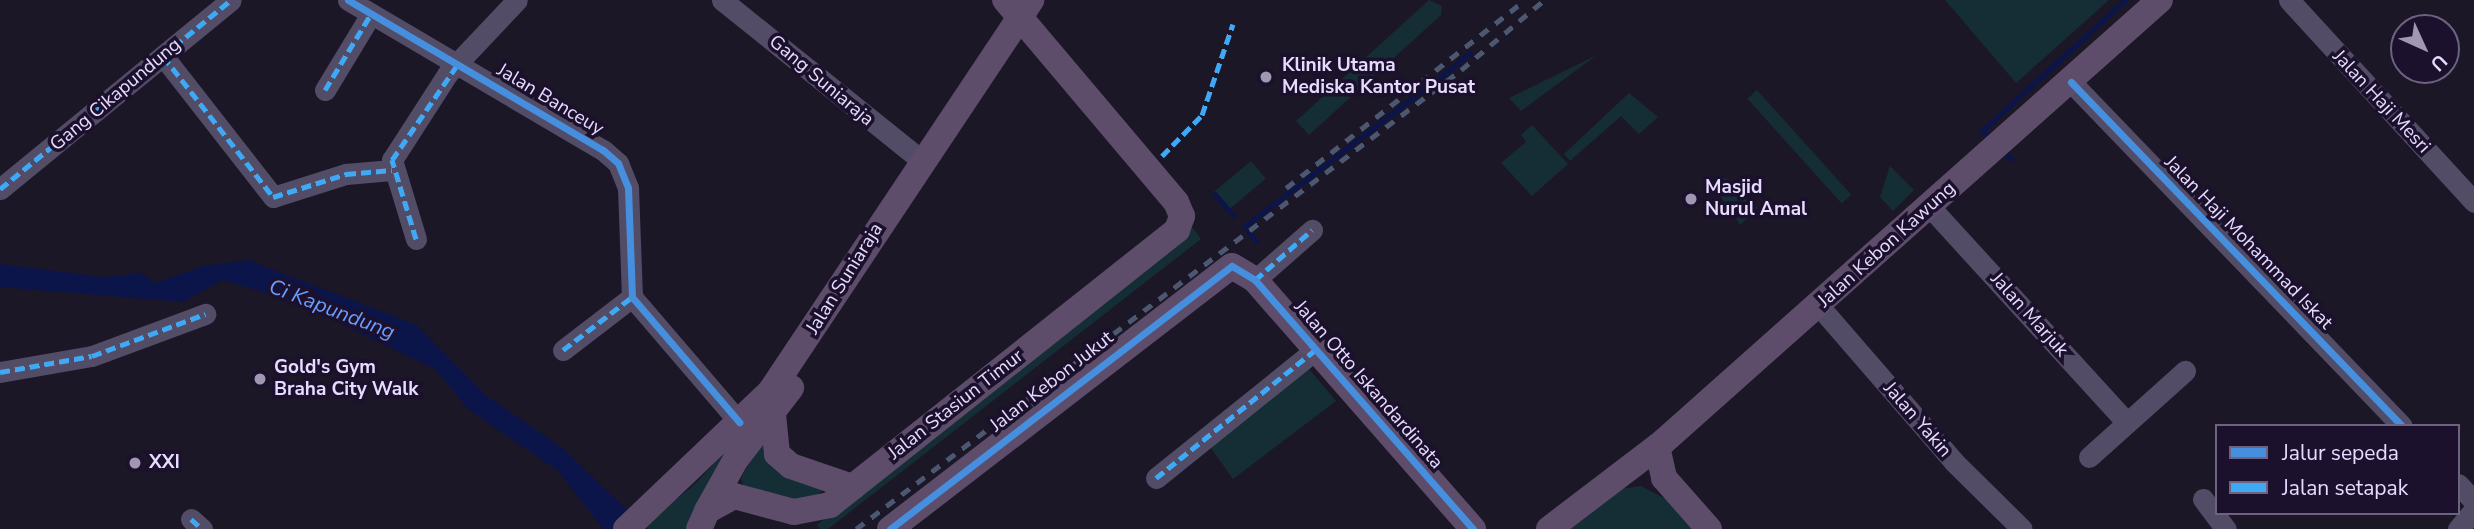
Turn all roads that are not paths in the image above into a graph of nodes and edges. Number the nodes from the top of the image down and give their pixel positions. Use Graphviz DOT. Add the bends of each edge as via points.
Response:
graph roads {
  1 [pos="231,0"];
  2 [pos="348,0"];
  3 [pos="517,0"];
  4 [pos="722,0"];
  5 [pos="2160,0"];
  6 [pos="2289,0"];
  7 [pos="1019,6"];
  8 [pos="371,13"];
  9 [pos="163,56"];
  10 [pos="457,64"];
  11 [pos="2071,82"];
  12 [pos="325,90"];
  13 [pos="922,161"];
  14 [pos="392,170"];
  15 [pos="0,189"];
  16 [pos="2474,202"];
  17 [pos="1930,207"];
  18 [pos="1312,230"];
  19 [pos="416,239"];
  20 [pos="1245,273"];
  21 [pos="632,297"];
  22 [pos="1819,306"];
  23 [pos="205,314"];
  24 [pos="822,317"];
  25 [pos="563,350"];
  26 [pos="1310,355"];
  27 [pos="2185,371"];
  28 [pos="0,372"];
  29 [pos="773,414"];
  30 [pos="739,422"];
  31 [pos="2127,423"];
  32 [pos="2400,424"];
  33 [pos="1657,447"];
  34 [pos="2089,457"];
  35 [pos="1156,478"];
  36 [pos="1664,478"];
  37 [pos="1606,482"];
  38 [pos="2460,486"];
  39 [pos="852,487"];
  40 [pos="2203,499"];
  41 [pos="2474,500"];
  42 [pos="2474,510"];
  43 [pos="2215,515"];
  44 [pos="2215,515"];
  45 [pos="703,520"];
  46 [pos="634,522"];
  47 [pos="890,529"];
  48 [pos="1473,529"];
  49 [pos="1549,529"];
  50 [pos="1709,529"];
  51 [pos="2022,529"];
  52 [pos="2226,529"];
  53 [pos="2458,529"];
  1 -- 9 [label="street, Gang Cikapundung"];
  2 -- 8 [label="street, Jalan Banceuy"];
  3 -- 10 [label="street"];
  4 -- 13 [label="street, Gang Suniaraja"];
  5 -- 11 [label="main road, Jalan Kebon Kawung"];
  6 -- 16 [label="street, Jalan Haji Mesri"];
  7 -- 13 [label="main road, Jalan Suniaraja"];
  7 -- 39 [label="main road, Jalan Stasiun Timur" via="1176,202 1182,216 1169,239"];
  8 -- 10 [label="street, Jalan Banceuy"];
  8 -- 12 [label="street"];
  9 -- 14 [label="street" via="273,197 346,174"];
  9 -- 15 [label="street, Gang Cikapundung"];
  10 -- 14 [label="street" via="399,145"];
  10 -- 21 [label="street, Jalan Banceuy" via="618,163 628,188"];
  11 -- 17 [label="main road, Jalan Kebon Kawung"];
  11 -- 32 [label="street, Jalan Haji Mohammad Iskat"];
  13 -- 24 [label="main road, Jalan Suniaraja"];
  14 -- 19 [label="street"];
  17 -- 22 [label="main road, Jalan Kebon Kawung"];
  17 -- 31 [label="street, Jalan Marjuk"];
  18 -- 20 [label="street"];
  20 -- 26 [label="main road, Jalan Otto Iskandardinata"];
  20 -- 47 [label="main road, Jalan Kebon Jukut" via="1223,268"];
  21 -- 25 [label="street"];
  21 -- 30 [label="street"];
  22 -- 33 [label="main road, Jalan Kebon Kawung"];
  22 -- 51 [label="street, Jalan Yakin" via="1954,463"];
  23 -- 28 [label="street" via="92,356"];
  24 -- 29 [label="main road" via="817,337"];
  24 -- 30 [label="main road, Jalan Suniaraja" via="770,393"];
  26 -- 35 [label="street"];
  26 -- 48 [label="main road, Jalan Otto Iskandardinata"];
  27 -- 31 [label="street"];
  29 -- 39 [label="main road" via="777,454 807,474"];
  29 -- 45 [label="main road" via="736,458"];
  30 -- 46 [label="main road, Jalan Suniaraja"];
  31 -- 34 [label="street"];
  33 -- 36 [label="main road"];
  33 -- 37 [label="main road, Jalan Kebon Kawung"];
  36 -- 37 [label="main road" via="1630,476"];
  36 -- 50 [label="main road"];
  37 -- 49 [label="main road, Jalan Kebon Kawung"];
  38 -- 41 [label="street"];
  39 -- 45 [label="main road, Jalan Stasiun Timur" via="830,505 811,511 734,496"];
  40 -- 43 [label="street"];
  42 -- 53 [label="street"];
  44 -- 52 [label="street"];
}
